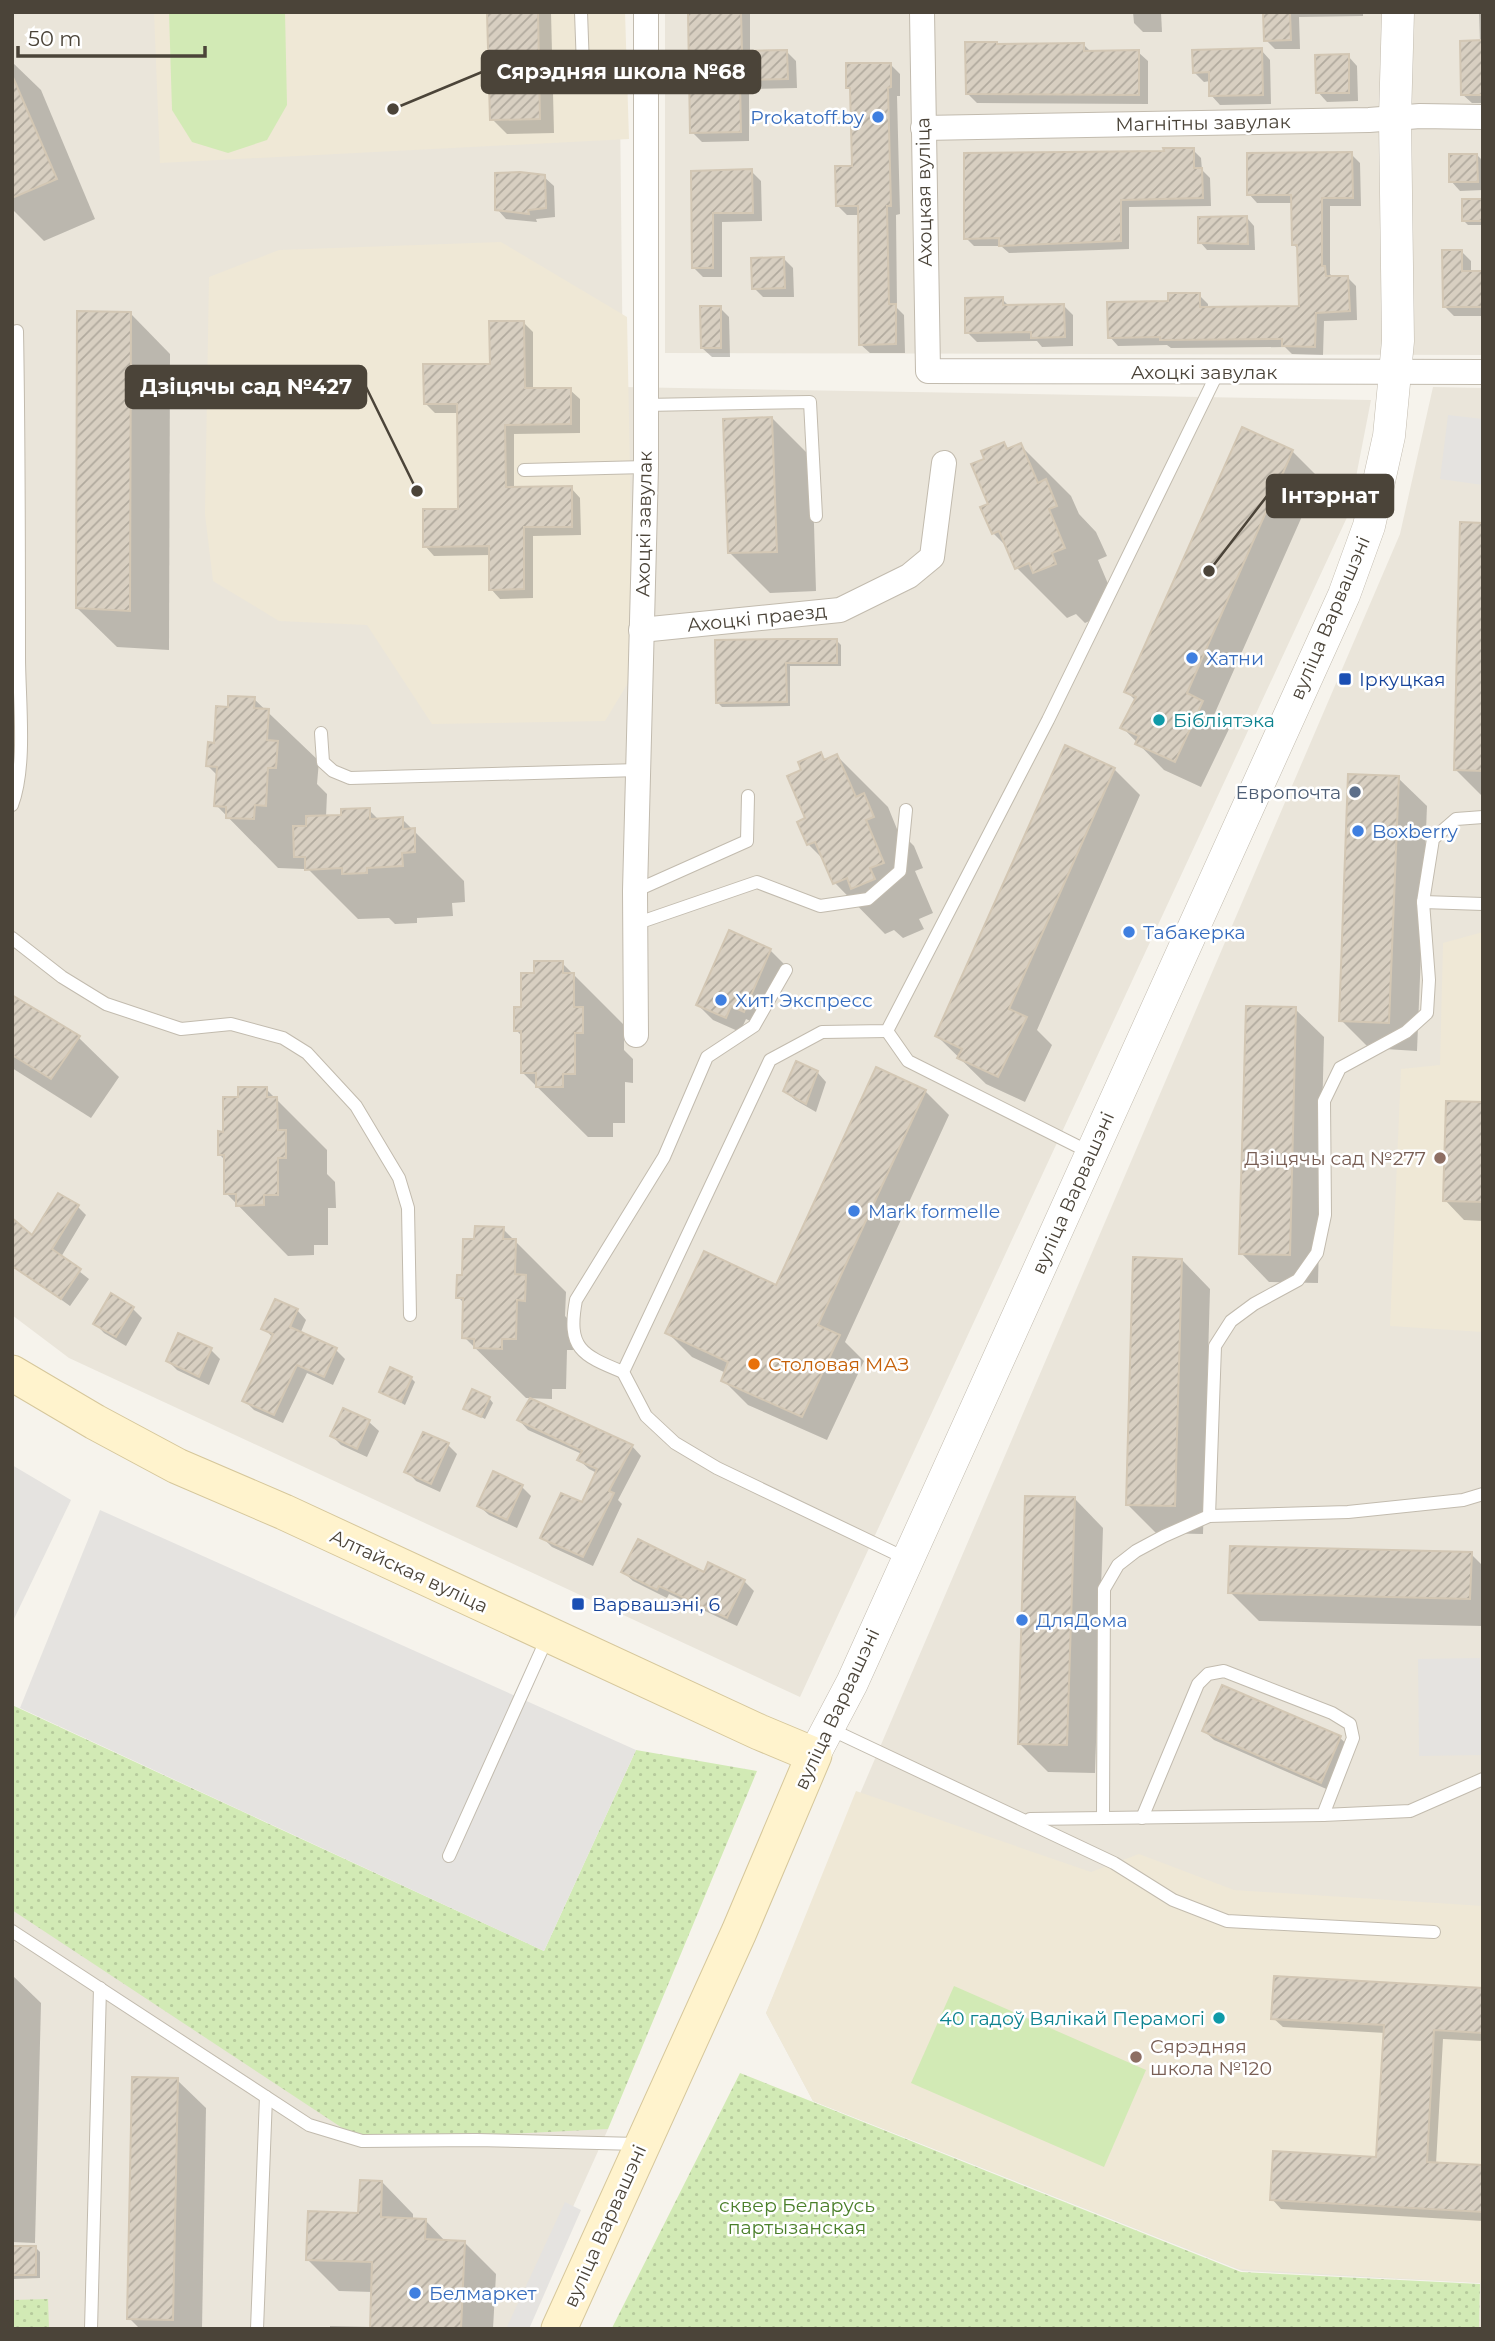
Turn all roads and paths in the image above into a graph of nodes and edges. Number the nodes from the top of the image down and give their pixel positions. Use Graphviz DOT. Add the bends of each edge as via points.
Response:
graph roads {
  1 [pos="580,12"];
  2 [pos="646,12"];
  3 [pos="922,12"];
  4 [pos="1398,12"];
  5 [pos="583,67"];
  6 [pos="1483,117"];
  7 [pos="1395,118"];
  8 [pos="923,128"];
  9 [pos="17,331"];
  10 [pos="928,371"];
  11 [pos="1218,372"];
  12 [pos="1396,372"];
  13 [pos="1483,372"];
  14 [pos="645,405"];
  15 [pos="944,463"];
  16 [pos="646,467"];
  17 [pos="524,470"];
  18 [pos="816,516"];
  19 [pos="641,630"];
  20 [pos="321,733"];
  21 [pos="639,770"];
  22 [pos="748,796"];
  23 [pos="12,805"];
  24 [pos="906,810"];
  25 [pos="1483,817"];
  26 [pos="635,891"];
  27 [pos="1423,902"];
  28 [pos="1483,904"];
  29 [pos="635,924"];
  30 [pos="12,939"];
  31 [pos="786,970"];
  32 [pos="887,1031"];
  33 [pos="636,1035"];
  34 [pos="1092,1154"];
  35 [pos="410,1315"];
  36 [pos="623,1372"];
  37 [pos="12,1373"];
  38 [pos="1483,1494"];
  39 [pos="1209,1516"];
  40 [pos="907,1560"];
  41 [pos="548,1635"];
  42 [pos="820,1741"];
  43 [pos="1483,1779"];
  44 [pos="1323,1815"];
  45 [pos="1103,1818"];
  46 [pos="1142,1818"];
  47 [pos="1026,1819"];
  48 [pos="449,1856"];
  49 [pos="12,1931"];
  50 [pos="1434,1932"];
  51 [pos="100,1988"];
  52 [pos="266,2097"];
  53 [pos="642,2144"];
  54 [pos="91,2329"];
  55 [pos="257,2329"];
  56 [pos="559,2329"];
  1 -- 5 [label="lane"];
  2 -- 14 [label="street, Ахоцкі завулак"];
  3 -- 8 [label="street, Ахоцкая вуліца"];
  4 -- 7 [label="street, вуліца Варвашэні"];
  6 -- 7 [label="street, Магнітны завулак"];
  7 -- 8 [label="street, Магнітны завулак"];
  7 -- 12 [label="street, вуліца Варвашэні"];
  8 -- 10 [label="street, Ахоцкая вуліца"];
  9 -- 23 [label="lane" via="19,754 18,790"];
  10 -- 11 [label="street, Ахоцкі завулак"];
  11 -- 12 [label="street, Ахоцкі завулак"];
  11 -- 32 [label="lane" via="1048,720"];
  12 -- 13 [label="street, Ахоцкі завулак"];
  12 -- 34 [label="street, вуліца Варвашэні" via="1379,486 1344,595"];
  14 -- 16 [label="street, Ахоцкі завулак"];
  14 -- 18 [label="lane" via="810,402"];
  15 -- 19 [label="street, Ахоцкі праезд" via="932,556 909,576 840,610"];
  16 -- 17 [label="lane"];
  16 -- 19 [label="street, Ахоцкі завулак"];
  19 -- 21 [label="street, Ахоцкі завулак"];
  20 -- 21 [label="lane" via="323,762 350,778"];
  21 -- 26 [label="street, Ахоцкі завулак"];
  22 -- 26 [label="lane" via="747,841"];
  24 -- 29 [label="lane" via="901,871 868,899 820,906 757,883"];
  25 -- 27 [label="lane" via="1457,819 1433,839"];
  26 -- 29 [label="street, Ахоцкі завулак"];
  27 -- 28 [label="lane"];
  27 -- 39 [label="lane" via="1427,1013 1406,1032 1340,1068 1324,1101 1325,1215 1317,1253 1298,1280 1231,1321 1215,1346"];
  29 -- 33 [label="street, Ахоцкі завулак"];
  30 -- 35 [label="lane" via="106,1004 181,1029 231,1024 283,1038 307,1053 356,1106 399,1178 408,1208"];
  31 -- 36 [label="lane" via="754,1026 706,1057 664,1157 576,1300 572,1324 578,1347"];
  32 -- 34 [label="lane" via="908,1060"];
  32 -- 36 [label="lane" via="822,1032 770,1059"];
  34 -- 40 [label="street, вуліца Варвашэні"];
  36 -- 40 [label="lane" via="646,1416 676,1443 717,1468"];
  37 -- 41 [label="main road, Алтайская вуліца" via="177,1466"];
  38 -- 39 [label="lane" via="1348,1512"];
  39 -- 45 [label="lane" via="1136,1551 1118,1565 1104,1588"];
  40 -- 42 [label="street, вуліца Варвашэні" via="852,1683"];
  41 -- 42 [label="main road, Алтайская вуліца" via="759,1732"];
  41 -- 48 [label="lane"];
  42 -- 47 [label="lane"];
  42 -- 53 [label="main road, вуліца Варвашэні"];
  43 -- 44 [label="lane" via="1410,1811"];
  44 -- 46 [label="lane"];
  44 -- 46 [label="lane" via="1353,1738 1350,1724 1224,1671 1208,1674 1198,1684"];
  45 -- 46 [label="lane"];
  45 -- 47 [label="lane"];
  47 -- 50 [label="lane" via="1114,1863 1173,1900 1227,1921"];
  49 -- 51 [label="lane"];
  51 -- 52 [label="lane"];
  51 -- 54 [label="lane"];
  52 -- 53 [label="lane" via="309,2125 362,2141"];
  52 -- 55 [label="lane"];
  53 -- 56 [label="main road, вуліца Варвашэні"];
}
